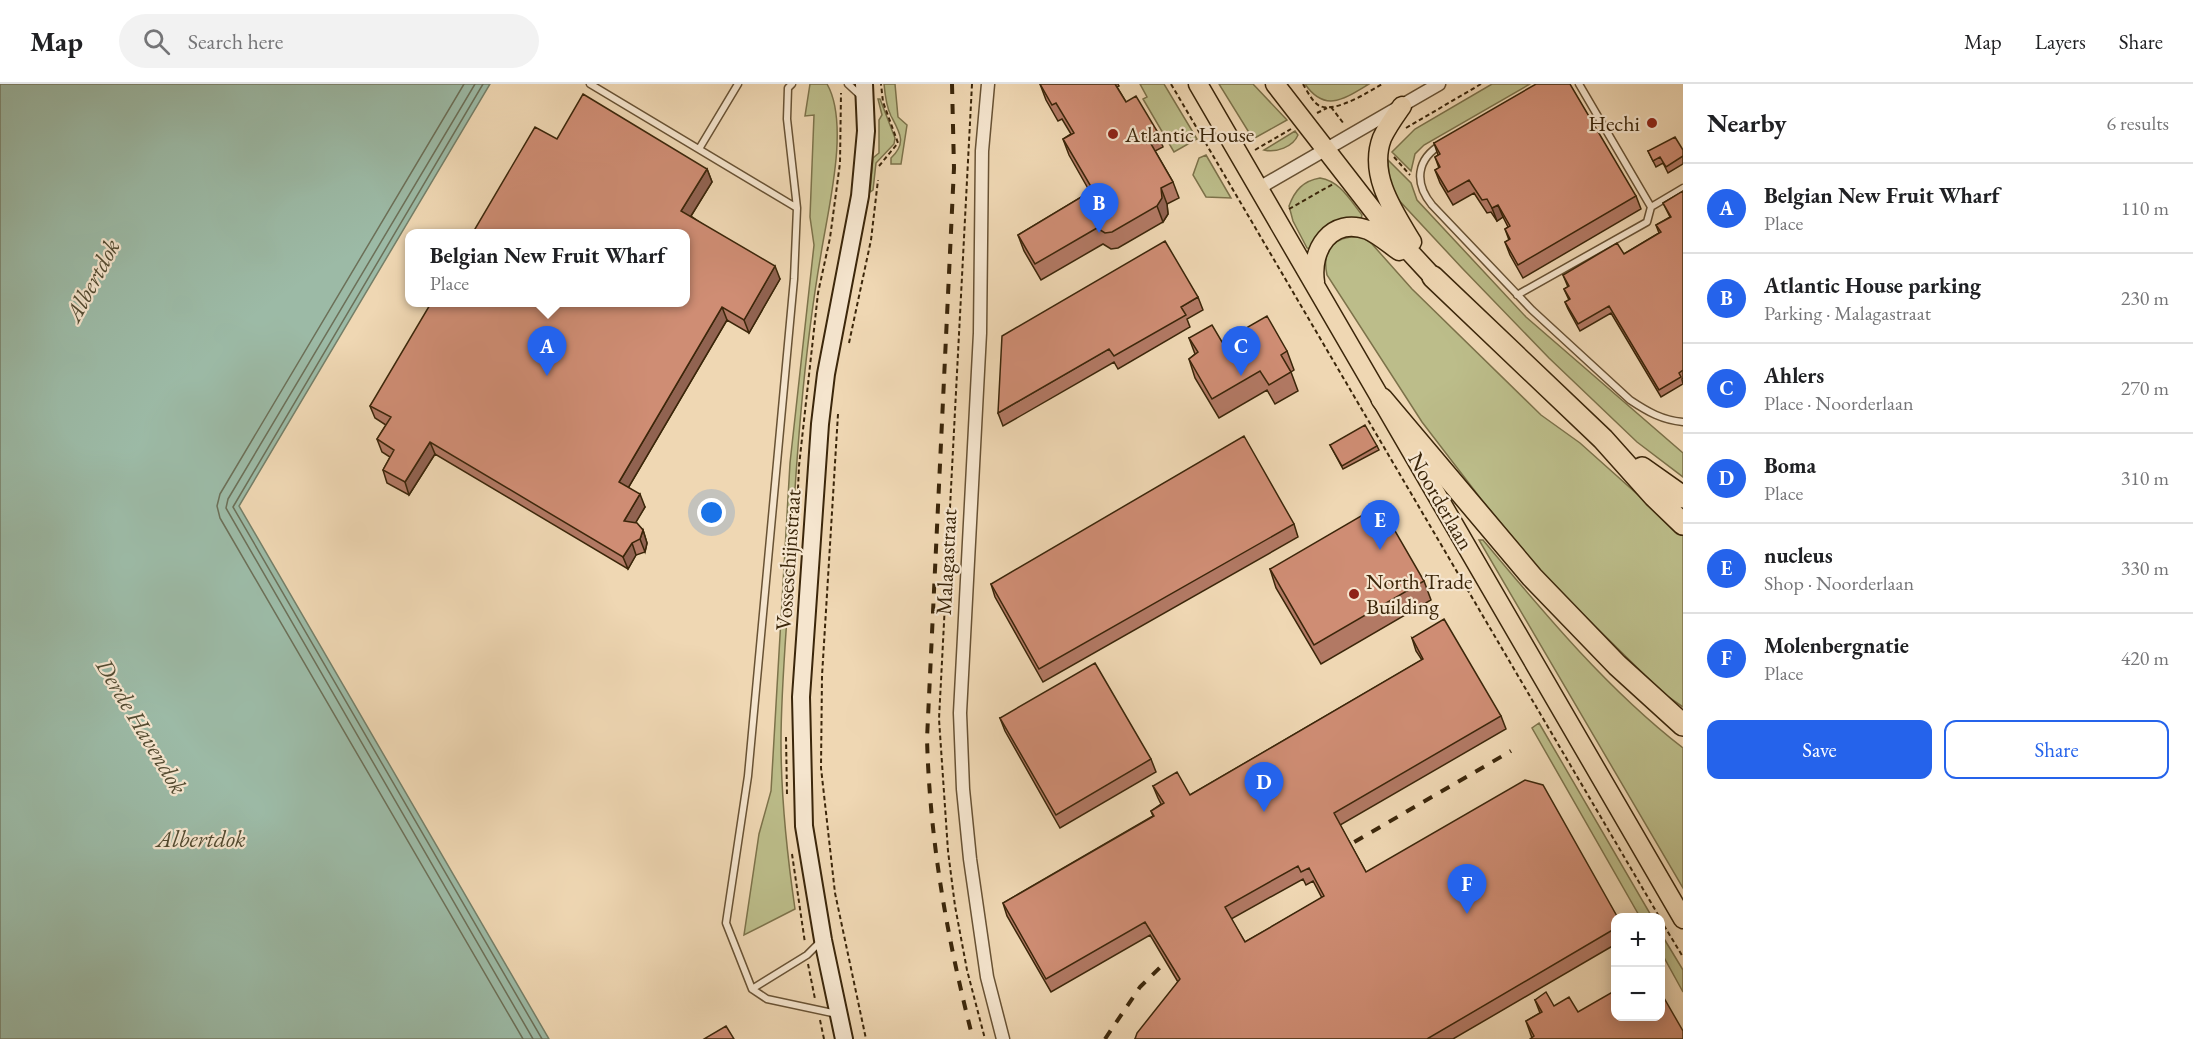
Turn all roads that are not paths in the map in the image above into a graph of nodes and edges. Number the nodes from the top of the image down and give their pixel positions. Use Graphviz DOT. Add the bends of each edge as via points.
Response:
graph roads {
  1 [pos="590,84"];
  2 [pos="738,84"];
  3 [pos="848,84"];
  4 [pos="988,84"];
  5 [pos="1198,84"];
  6 [pos="1275,84"];
  7 [pos="1439,84"];
  8 [pos="1580,84"];
  9 [pos="790,85"];
  10 [pos="864,91"];
  11 [pos="1402,106"];
  12 [pos="1446,142"];
  13 [pos="699,149"];
  14 [pos="1325,150"];
  15 [pos="1259,188"];
  16 [pos="1683,188"];
  17 [pos="1651,207"];
  18 [pos="797,208"];
  19 [pos="1433,277"];
  20 [pos="1315,284"];
  21 [pos="1517,295"];
  22 [pos="1382,399"];
  23 [pos="1683,422"];
  24 [pos="1603,439"];
  25 [pos="1683,497"];
  26 [pos="1683,524"];
  27 [pos="1683,725"];
  28 [pos="1683,919"];
  29 [pos="823,940"];
  30 [pos="752,989"];
  31 [pos="838,1014"];
  32 [pos="844,1039"];
  33 [pos="1003,1039"];
  1 -- 13 [label="lane"];
  2 -- 13 [label="lane"];
  3 -- 10 [label="lane"];
  4 -- 33 [label="street, Malagastraat" via="982,151 980,333 960,714 970,859 987,977"];
  5 -- 15 [label="main road, Noorderlaan"];
  6 -- 14 [label="main road"];
  7 -- 11 [label="street"];
  8 -- 17 [label="lane"];
  9 -- 18 [label="lane" via="787,119"];
  10 -- 29 [label="street, Vosseschijnstraat" via="866,131 860,196 820,424 801,697 804,826"];
  11 -- 14 [label="street"];
  11 -- 19 [label="main road" via="1383,137 1380,176 1391,208"];
  12 -- 21 [label="lane" via="1426,156 1420,178 1425,196"];
  13 -- 18 [label="lane"];
  14 -- 15 [label="street"];
  14 -- 19 [label="main road"];
  15 -- 20 [label="main road, Noorderlaan"];
  16 -- 17 [label="lane"];
  17 -- 21 [label="lane" via="1647,222"];
  18 -- 30 [label="lane" via="794,279 748,776 726,923"];
  19 -- 20 [label="main road" via="1376,234 1343,228 1326,237 1318,247 1314,259"];
  19 -- 24 [label="highway"];
  20 -- 22 [label="main road, Noorderlaan"];
  21 -- 23 [label="lane" via="1630,400 1668,420"];
  22 -- 27 [label="highway" via="1532,577 1617,665"];
  22 -- 28 [label="main road, Noorderlaan"];
  24 -- 25 [label="highway"];
  24 -- 26 [label="highway"];
  29 -- 30 [label="lane" via="807,955"];
  29 -- 31 [label="street, Vosseschijnstraat"];
  30 -- 31 [label="lane" via="767,999"];
  31 -- 32 [label="street, Vosseschijnstraat"];
}
